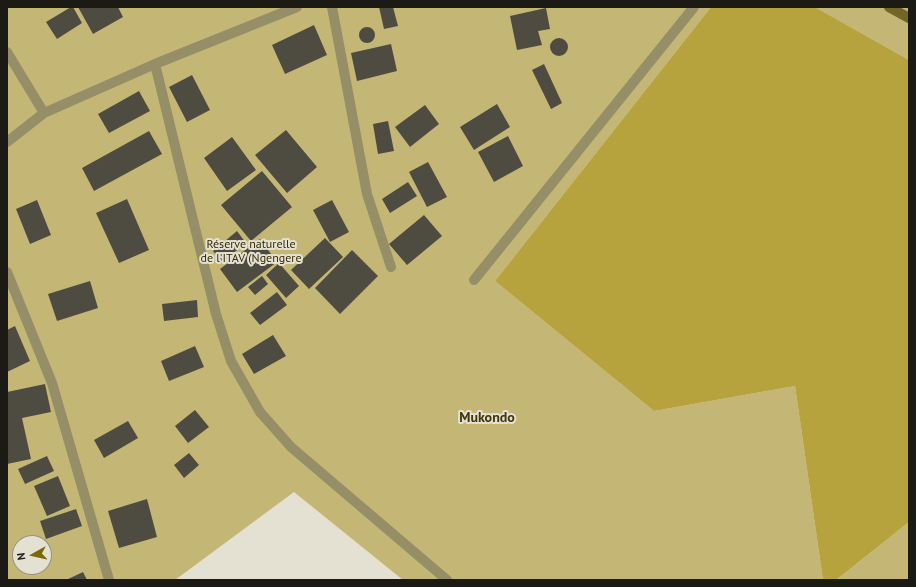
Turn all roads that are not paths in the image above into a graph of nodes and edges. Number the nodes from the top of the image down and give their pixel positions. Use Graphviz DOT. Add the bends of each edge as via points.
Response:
graph roads {
  1 [pos="297,7"];
  2 [pos="332,7"];
  3 [pos="694,7"];
  4 [pos="889,7"];
  5 [pos="909,18"];
  6 [pos="7,52"];
  7 [pos="155,64"];
  8 [pos="44,113"];
  9 [pos="7,142"];
  10 [pos="391,267"];
  11 [pos="7,272"];
  12 [pos="474,280"];
  13 [pos="109,580"];
  14 [pos="447,580"];
  1 -- 7 [label="street"];
  2 -- 10 [label="street" via="367,194"];
  3 -- 12 [label="street"];
  4 -- 5 [label="street"];
  6 -- 8 [label="street"];
  7 -- 8 [label="street"];
  7 -- 14 [label="street" via="222,334 231,361 260,412 291,447"];
  8 -- 9 [label="street"];
  11 -- 13 [label="street" via="52,382"];
}
